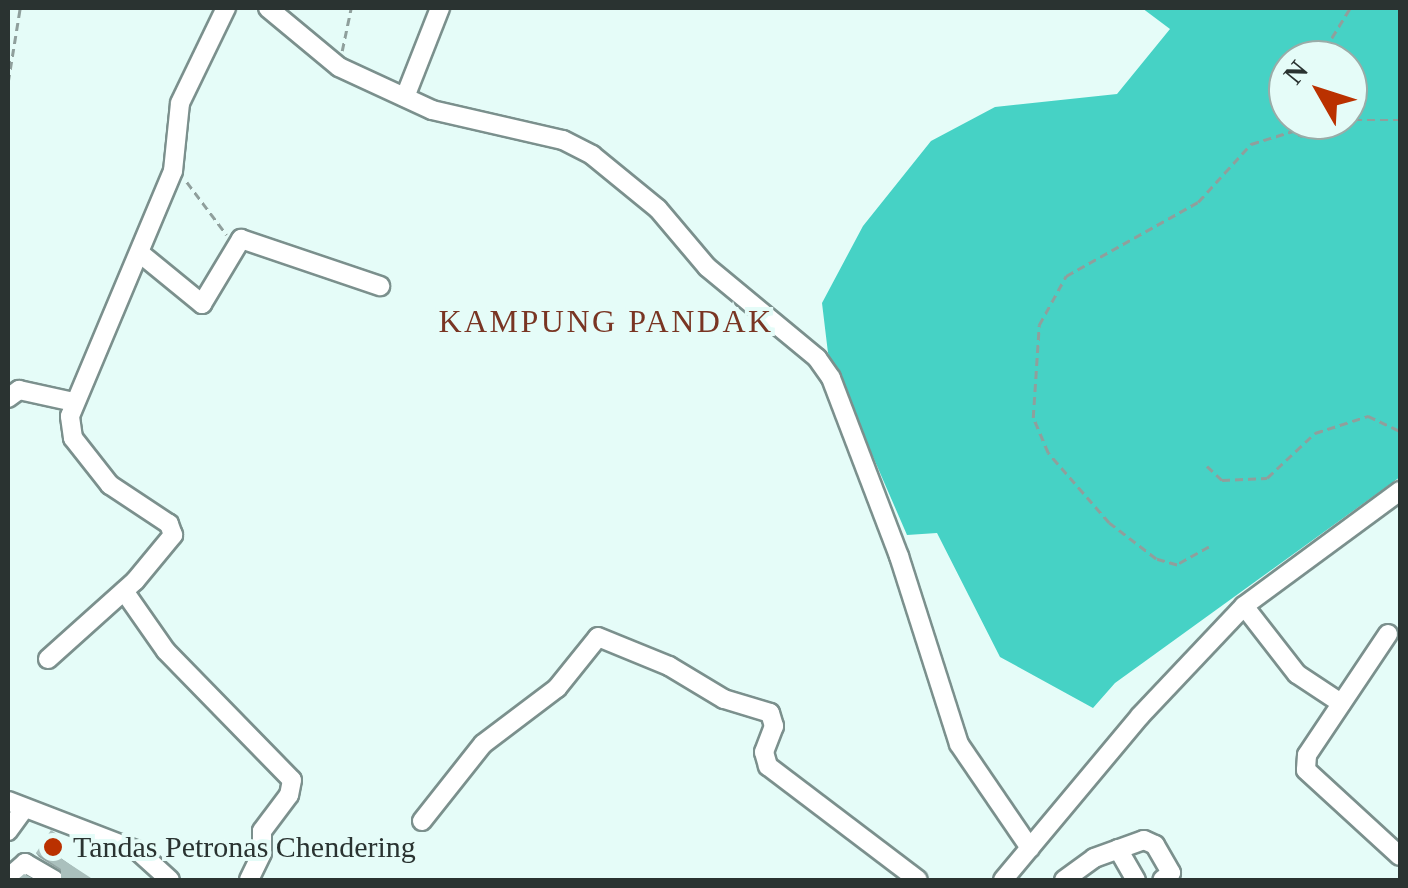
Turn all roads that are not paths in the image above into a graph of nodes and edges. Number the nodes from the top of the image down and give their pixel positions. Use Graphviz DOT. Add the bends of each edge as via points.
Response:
graph roads {
  1 [pos="226,8"];
  2 [pos="268,8"];
  3 [pos="440,8"];
  4 [pos="405,97"];
  5 [pos="141,254"];
  6 [pos="380,286"];
  7 [pos="8,398"];
  8 [pos="74,402"];
  9 [pos="1400,491"];
  10 [pos="124,591"];
  11 [pos="1244,606"];
  12 [pos="1388,634"];
  13 [pos="48,659"];
  14 [pos="1341,704"];
  15 [pos="15,805"];
  16 [pos="422,821"];
  17 [pos="8,831"];
  18 [pos="1030,848"];
  19 [pos="1118,849"];
  20 [pos="1400,856"];
  21 [pos="8,878"];
  22 [pos="54,880"];
  23 [pos="170,880"];
  24 [pos="249,880"];
  25 [pos="918,880"];
  26 [pos="1005,880"];
  27 [pos="1064,880"];
  28 [pos="1136,880"];
  29 [pos="1162,880"];
  1 -- 5 [label="street" via="180,103 175,164"];
  2 -- 4 [label="street" via="338,67"];
  3 -- 4 [label="street"];
  4 -- 18 [label="street" via="452,119 563,140 592,155 658,209 707,267 818,358 899,556 959,744"];
  5 -- 6 [label="street" via="207,304 241,239"];
  5 -- 8 [label="street"];
  7 -- 8 [label="street" via="19,390"];
  8 -- 10 [label="street" via="73,438 110,486 173,529"];
  9 -- 11 [label="street"];
  10 -- 13 [label="street"];
  10 -- 24 [label="street" via="166,651 292,780 289,795 262,831 262,854"];
  11 -- 14 [label="street" via="1297,674"];
  11 -- 18 [label="street"];
  12 -- 14 [label="street"];
  14 -- 20 [label="street" via="1307,754 1306,770"];
  15 -- 17 [label="street"];
  15 -- 23 [label="street" via="138,851"];
  16 -- 25 [label="street" via="483,744 558,688 598,637 669,666 724,699 770,713 768,766"];
  18 -- 26 [label="street"];
  19 -- 27 [label="street"];
  19 -- 28 [label="street"];
  19 -- 29 [label="street" via="1144,840 1155,845 1171,873"];
  21 -- 22 [label="street" via="25,863"];
}
